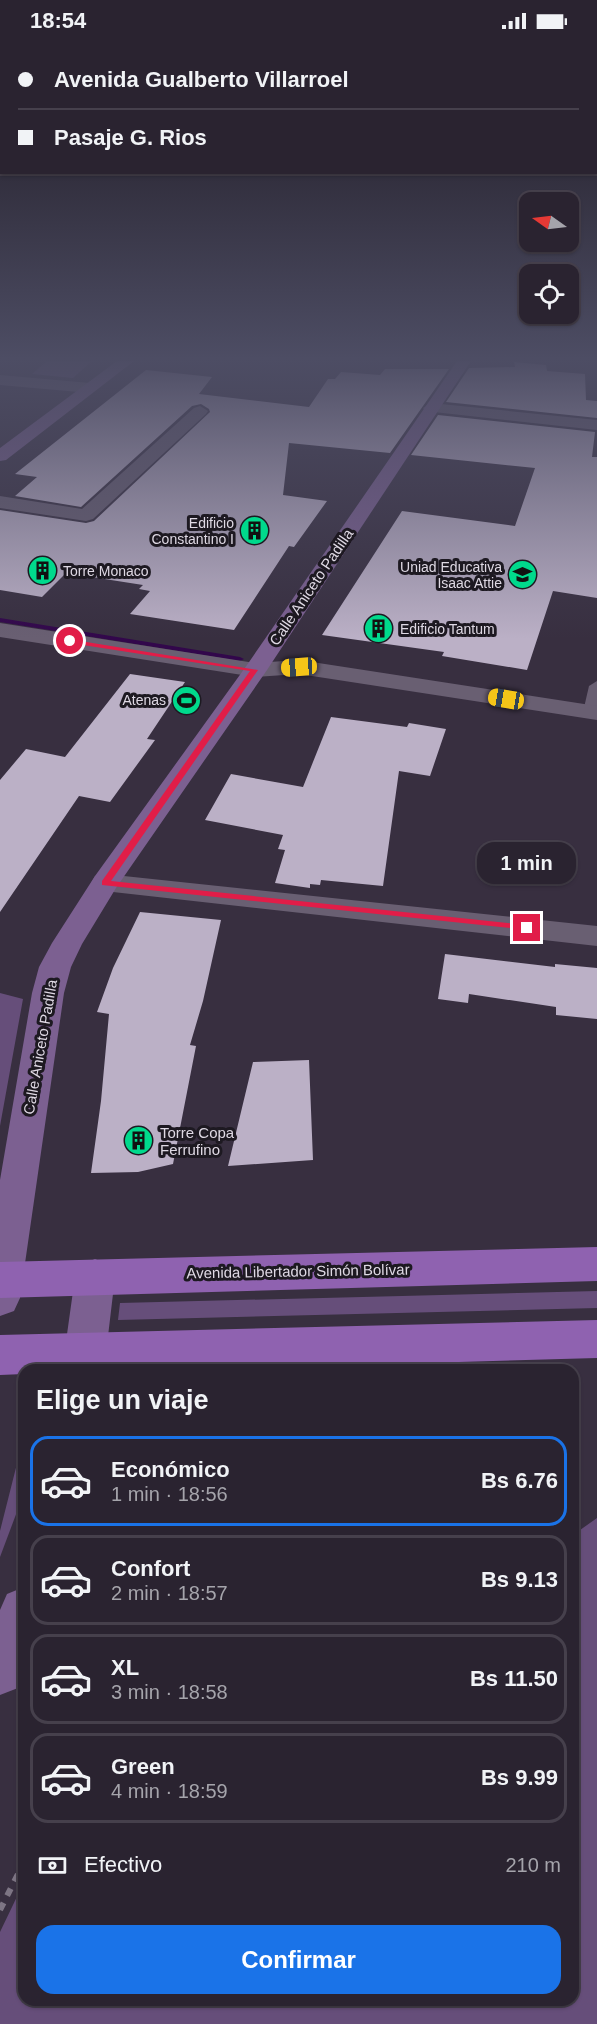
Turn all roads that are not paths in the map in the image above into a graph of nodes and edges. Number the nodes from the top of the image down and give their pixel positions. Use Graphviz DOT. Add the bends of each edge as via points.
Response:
graph roads {
  1 [pos="153,453"];
  2 [pos="399,453"];
  3 [pos="0,502"];
  4 [pos="0,610"];
  5 [pos="0,630"];
  6 [pos="260,661"];
  7 [pos="597,686"];
  8 [pos="594,713"];
  9 [pos="105,883"];
  10 [pos="597,936"];
  11 [pos="597,1264"];
  12 [pos="94,1277"];
  13 [pos="1,1286"];
  14 [pos="597,1340"];
  15 [pos="0,1354"];
  16 [pos="84,1361"];
  17 [pos="18,1626"];
  18 [pos="0,1670"];
  1 -- 3 [label="street" via="86,515"];
  2 -- 6 [label="main road, Calle Aniceto Padilla"];
  4 -- 6 [label="street"];
  5 -- 6 [label="street"];
  6 -- 8 [label="street"];
  6 -- 9 [label="main road, Calle Aniceto Padilla"];
  7 -- 8 [label="lane"];
  9 -- 10 [label="street"];
  9 -- 13 [label="main road, Calle Aniceto Padilla" via="54,967"];
  11 -- 12 [label="main road, Avenida Libertador Simón Bolívar"];
  12 -- 13 [label="main road, Avenida Libertador Simón Bolívar"];
  12 -- 16 [label="main road"];
  14 -- 16 [label="main road"];
  15 -- 16 [label="main road"];
  17 -- 18 [label="main road"];
}
